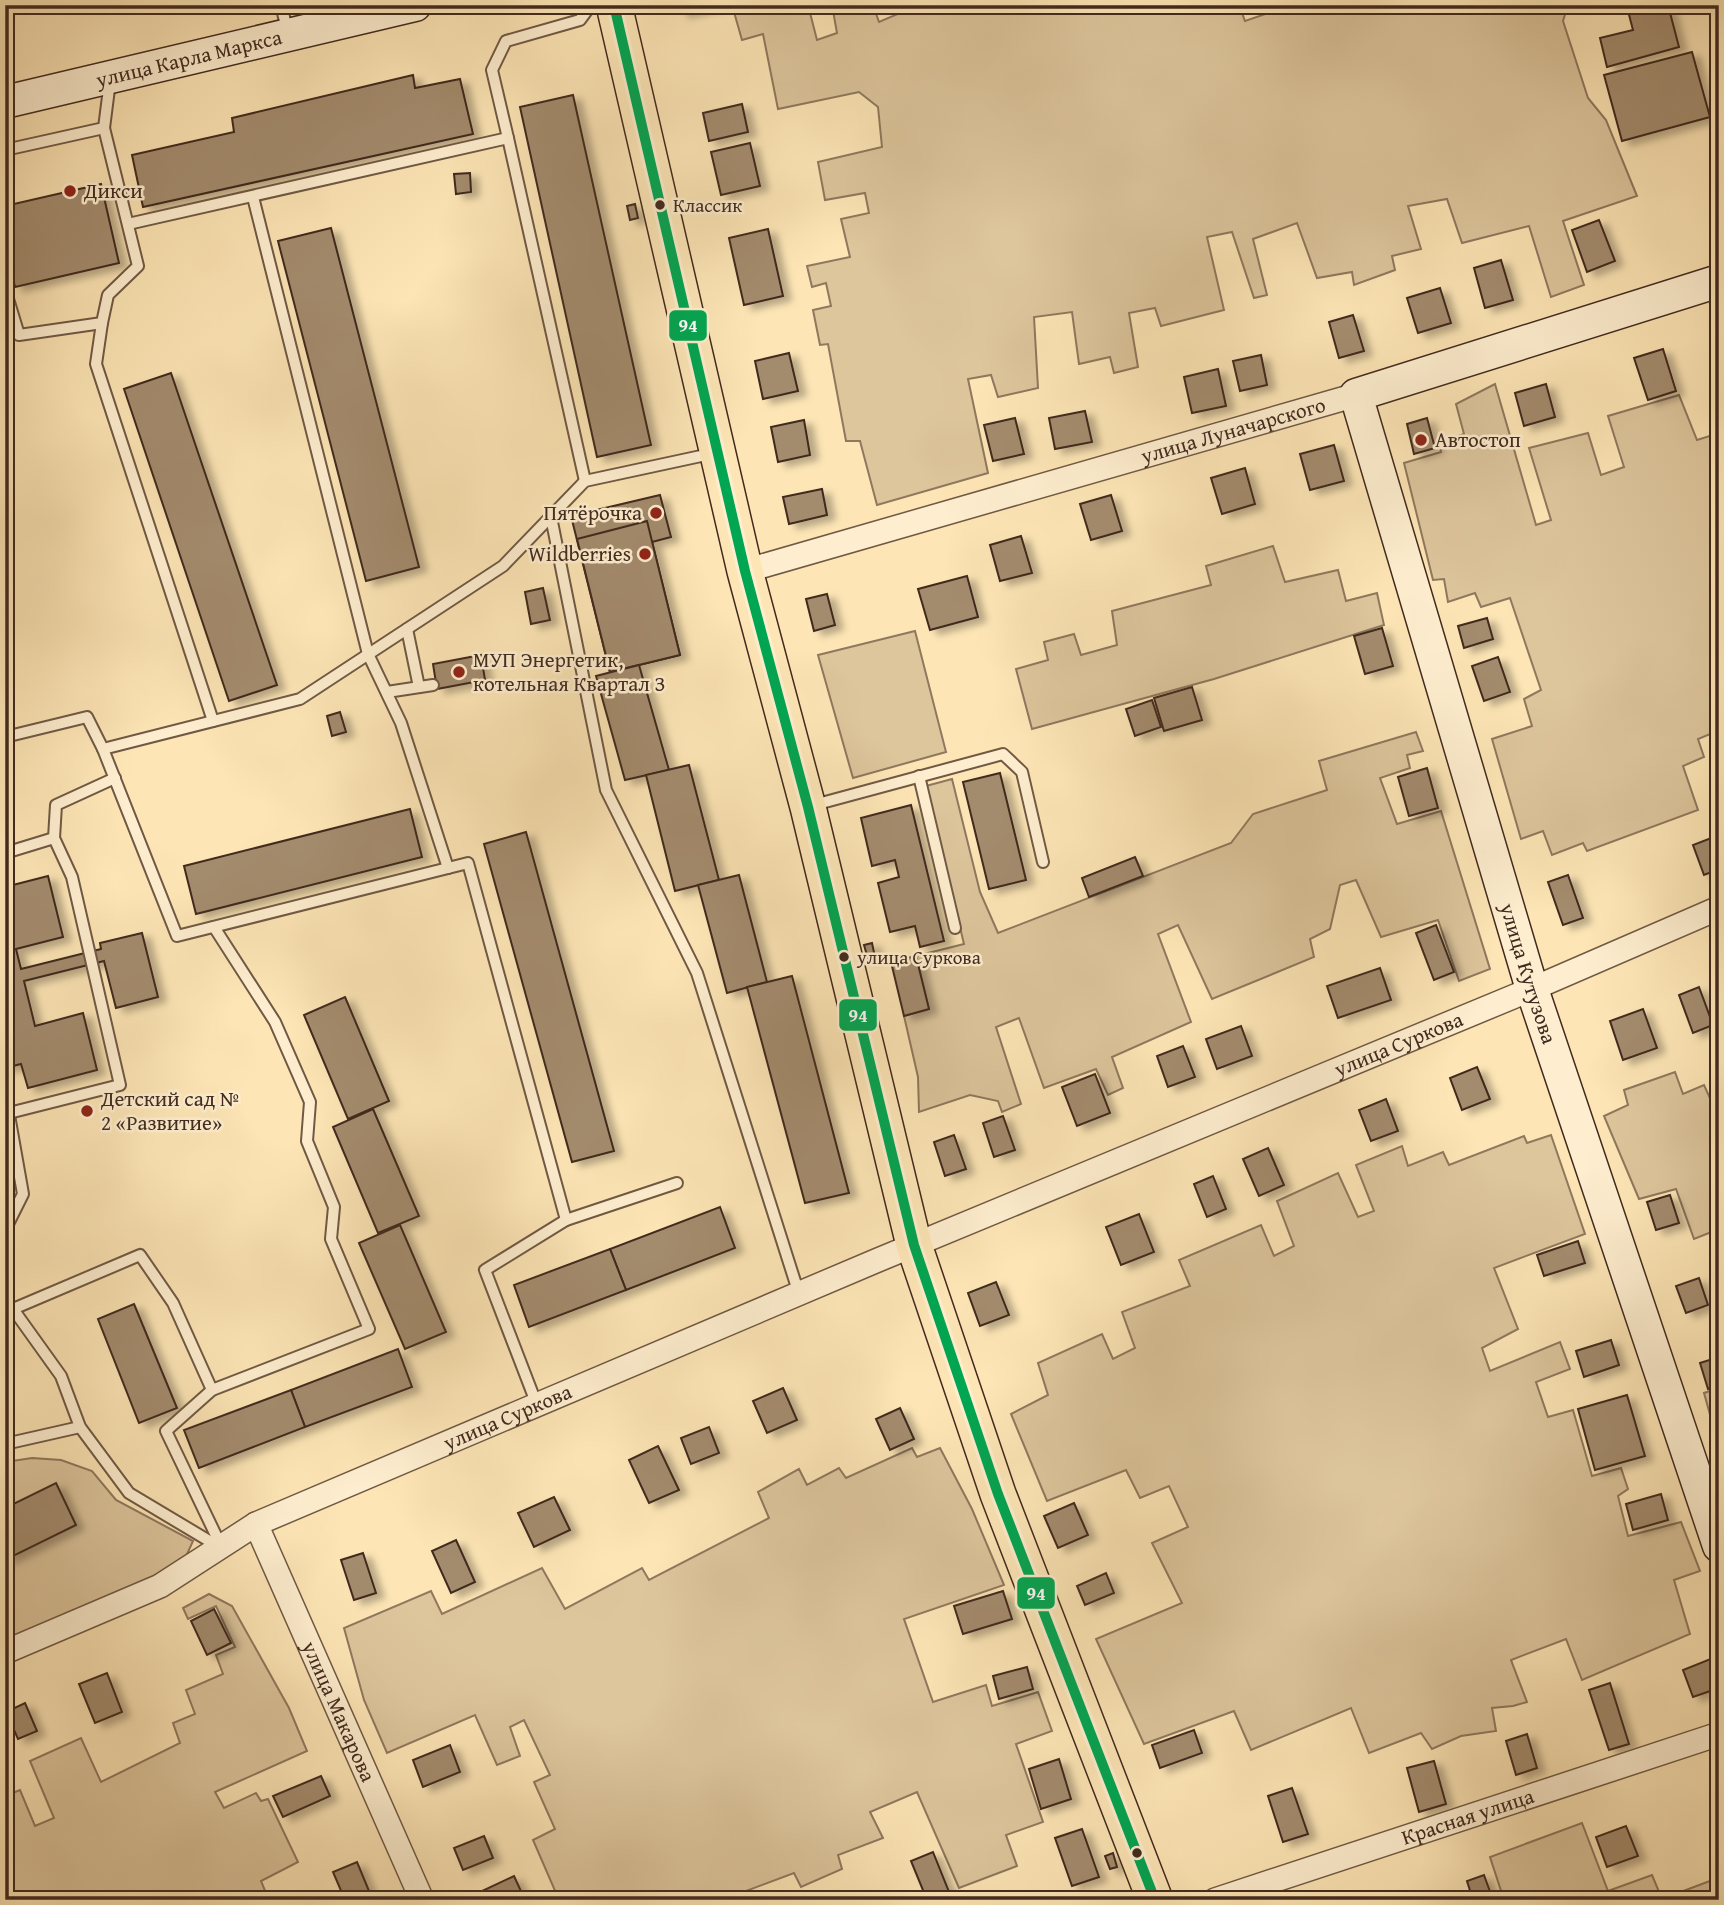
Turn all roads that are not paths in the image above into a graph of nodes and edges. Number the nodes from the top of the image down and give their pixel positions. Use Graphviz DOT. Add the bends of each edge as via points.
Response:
graph roads {
  1 [pos="281,5"];
  2 [pos="415,5"];
  3 [pos="591,5"];
  4 [pos="614,5"];
  5 [pos="289,36"];
  6 [pos="110,78"];
  7 [pos="5,102"];
  8 [pos="104,128"];
  9 [pos="508,138"];
  10 [pos="5,150"];
  11 [pos="253,197"];
  12 [pos="128,224"];
  13 [pos="1719,281"];
  14 [pos="5,289"];
  15 [pos="102,323"];
  16 [pos="1356,395"];
  17 [pos="717,452"];
  18 [pos="585,481"];
  19 [pos="551,517"];
  20 [pos="745,571"];
  21 [pos="407,629"];
  22 [pos="368,654"];
  23 [pos="433,685"];
  24 [pos="419,687"];
  25 [pos="387,692"];
  26 [pos="213,721"];
  27 [pos="5,737"];
  28 [pos="103,749"];
  29 [pos="919,776"];
  30 [pos="115,778"];
  31 [pos="807,807"];
  32 [pos="54,838"];
  33 [pos="5,853"];
  34 [pos="1043,862"];
  35 [pos="448,868"];
  36 [pos="1719,908"];
  37 [pos="214,927"];
  38 [pos="955,928"];
  39 [pos="1532,989"];
  40 [pos="7,1115"];
  41 [pos="677,1183"];
  42 [pos="566,1220"];
  43 [pos="5,1230"];
  44 [pos="914,1245"];
  45 [pos="799,1294"];
  46 [pos="5,1298"];
  47 [pos="13,1309"];
  48 [pos="212,1390"];
  49 [pos="538,1406"];
  50 [pos="80,1427"];
  51 [pos="5,1444"];
  52 [pos="256,1524"];
  53 [pos="1719,1546"];
  54 [pos="222,1548"];
  55 [pos="5,1652"];
  56 [pos="1719,1734"];
  57 [pos="422,1900"];
  58 [pos="1155,1900"];
  59 [pos="1215,1900"];
  1 -- 5 [label="lane"];
  2 -- 5 [label="street, улица Карла Маркса"];
  3 -- 9 [label="lane" via="580,20 506,41 492,69"];
  4 -- 17 [label="main road"];
  5 -- 6 [label="street, улица Карла Маркса"];
  6 -- 7 [label="street, улица Карла Маркса"];
  6 -- 8 [label="lane"];
  8 -- 10 [label="lane"];
  8 -- 12 [label="lane"];
  9 -- 11 [label="lane"];
  9 -- 18 [label="lane"];
  11 -- 12 [label="lane"];
  11 -- 22 [label="lane"];
  12 -- 15 [label="lane" via="138,266 108,295"];
  13 -- 16 [label="street, улица Луначарского"];
  14 -- 15 [label="lane" via="19,335"];
  15 -- 26 [label="lane" via="96,364"];
  16 -- 20 [label="street, улица Луначарского"];
  16 -- 39 [label="street, улица Кутузова"];
  17 -- 18 [label="lane"];
  17 -- 20 [label="main road"];
  18 -- 19 [label="lane"];
  19 -- 21 [label="lane" via="503,566"];
  19 -- 45 [label="lane" via="606,790 698,973"];
  20 -- 31 [label="main road"];
  21 -- 22 [label="lane"];
  21 -- 24 [label="lane"];
  22 -- 25 [label="lane"];
  22 -- 26 [label="lane" via="300,699"];
  23 -- 24 [label="lane"];
  24 -- 25 [label="lane"];
  25 -- 35 [label="lane"];
  26 -- 28 [label="lane"];
  27 -- 28 [label="lane" via="88,717"];
  28 -- 30 [label="lane"];
  29 -- 31 [label="lane"];
  29 -- 34 [label="lane" via="1003,754 1023,772"];
  29 -- 38 [label="lane"];
  30 -- 32 [label="lane" via="56,805"];
  30 -- 37 [label="lane" via="177,936"];
  31 -- 44 [label="main road"];
  32 -- 33 [label="lane"];
  32 -- 40 [label="lane" via="72,877 120,1085"];
  35 -- 37 [label="lane"];
  35 -- 42 [label="lane" via="468,863"];
  36 -- 39 [label="street, улица Суркова"];
  37 -- 48 [label="lane" via="275,1022 310,1102 307,1142 334,1207 331,1240 369,1329"];
  39 -- 44 [label="street, улица Суркова"];
  39 -- 53 [label="street, улица Кутузова"];
  40 -- 43 [label="lane" via="23,1194"];
  41 -- 42 [label="lane"];
  42 -- 49 [label="lane" via="485,1270"];
  44 -- 45 [label="street, улица Суркова"];
  44 -- 58 [label="main road" via="998,1494"];
  45 -- 49 [label="street, улица Суркова"];
  46 -- 47 [label="lane"];
  47 -- 48 [label="lane" via="141,1255 173,1303"];
  47 -- 50 [label="lane" via="61,1376"];
  48 -- 54 [label="lane" via="166,1431"];
  49 -- 52 [label="street, улица Суркова"];
  50 -- 51 [label="lane"];
  50 -- 54 [label="lane" via="129,1493"];
  52 -- 54 [label="street, улица Суркова"];
  52 -- 57 [label="street, улица Макарова"];
  54 -- 55 [label="street, улица Суркова" via="160,1586"];
  56 -- 59 [label="street, Красная улица"];
}
